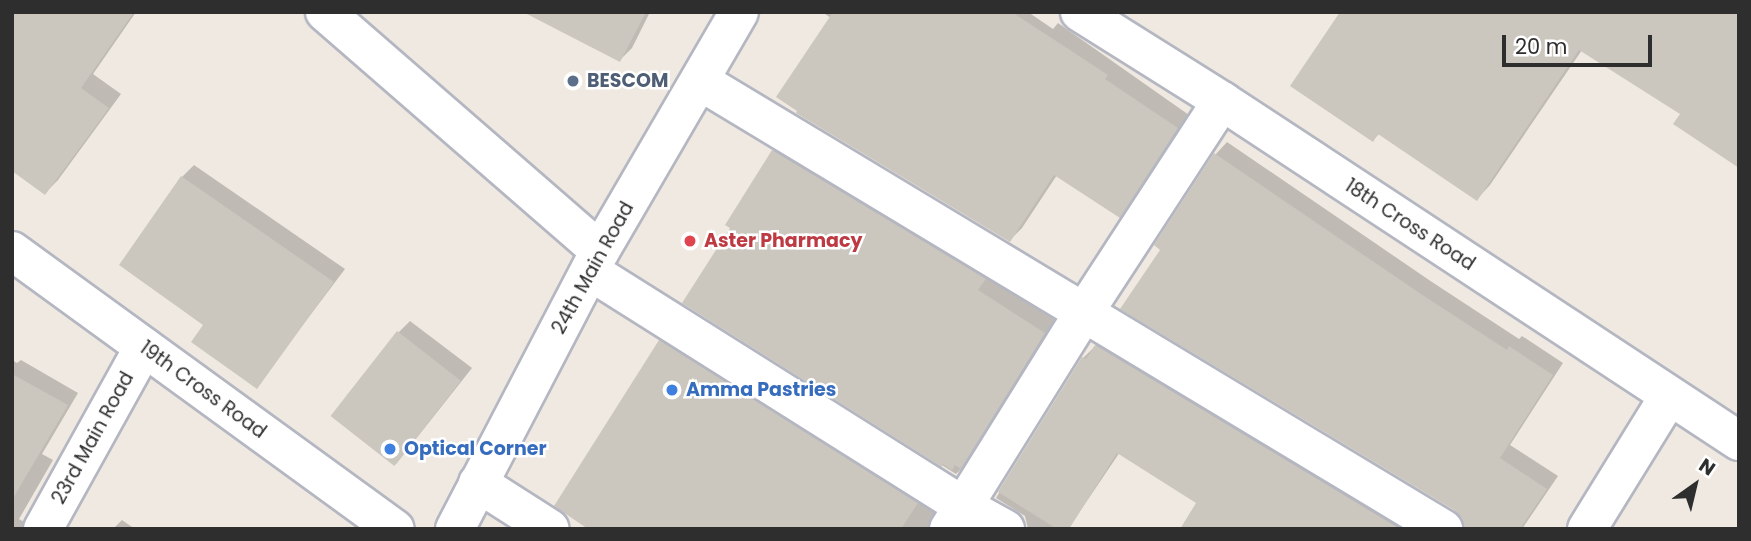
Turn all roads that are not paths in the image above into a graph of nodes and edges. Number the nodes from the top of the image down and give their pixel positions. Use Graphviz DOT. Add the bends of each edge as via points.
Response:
graph roads {
  1 [pos="325,12"];
  2 [pos="739,12"];
  3 [pos="1080,12"];
  4 [pos="700,81"];
  5 [pos="1222,101"];
  6 [pos="12,251"];
  7 [pos="595,261"];
  8 [pos="1083,314"];
  9 [pos="144,347"];
  10 [pos="1669,396"];
  11 [pos="1739,441"];
  12 [pos="478,483"];
  13 [pos="956,517"];
  14 [pos="43,529"];
  15 [pos="395,529"];
  16 [pos="455,529"];
  17 [pos="550,529"];
  18 [pos="1004,529"];
  19 [pos="1443,529"];
  20 [pos="1587,529"];
  1 -- 7 [label="street"];
  2 -- 4 [label="street, 24th Main Road"];
  3 -- 5 [label="street, 18th Cross Road"];
  4 -- 7 [label="street, 24th Main Road"];
  4 -- 8 [label="street"];
  5 -- 8 [label="street"];
  5 -- 10 [label="street, 18th Cross Road"];
  6 -- 9 [label="street, 19th Cross Road"];
  7 -- 12 [label="street, 24th Main Road"];
  7 -- 13 [label="street"];
  8 -- 13 [label="street"];
  8 -- 19 [label="street"];
  9 -- 14 [label="street, 23rd Main Road"];
  9 -- 15 [label="street, 19th Cross Road"];
  10 -- 11 [label="street, 18th Cross Road"];
  10 -- 20 [label="street"];
  12 -- 16 [label="street, 24th Main Road"];
  12 -- 17 [label="street"];
  13 -- 18 [label="street"];
}
